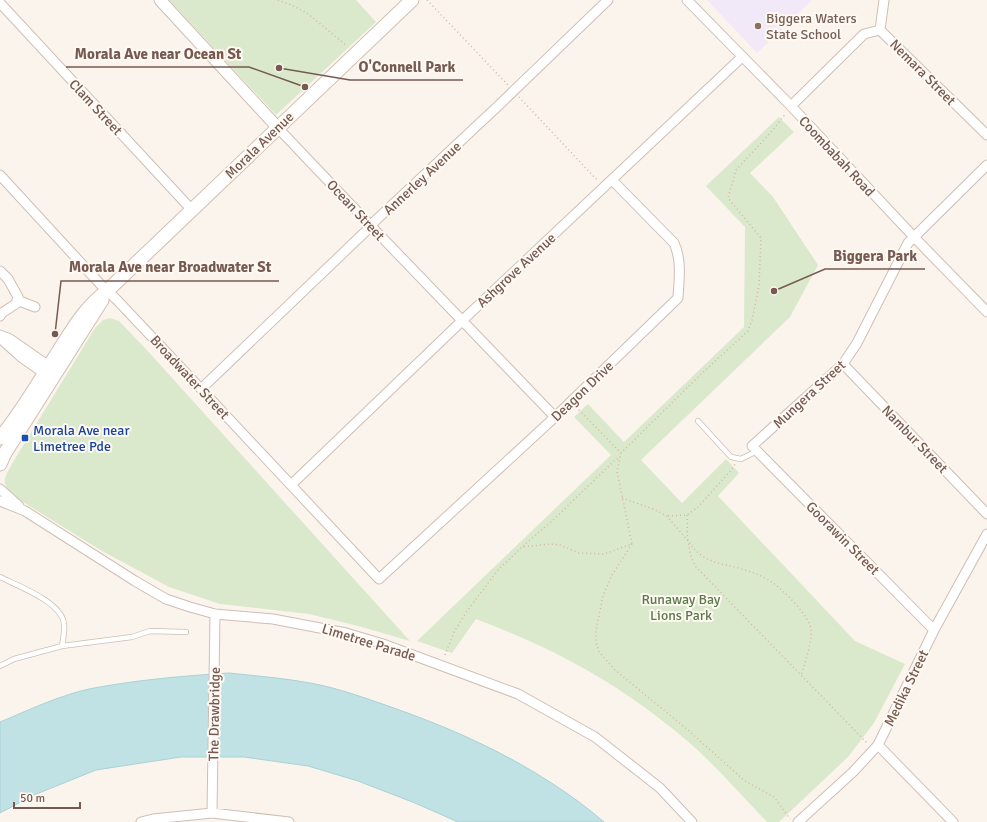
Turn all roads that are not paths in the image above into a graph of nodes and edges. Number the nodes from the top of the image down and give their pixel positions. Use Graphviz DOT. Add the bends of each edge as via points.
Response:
graph roads {
  1 [pos="160,0"];
  2 [pos="412,0"];
  3 [pos="608,0"];
  4 [pos="687,0"];
  5 [pos="884,0"];
  6 [pos="0,4"];
  7 [pos="880,30"];
  8 [pos="742,57"];
  9 [pos="790,107"];
  10 [pos="278,128"];
  11 [pos="987,135"];
  12 [pos="987,165"];
  13 [pos="0,175"];
  14 [pos="612,180"];
  15 [pos="192,210"];
  16 [pos="371,226"];
  17 [pos="914,237"];
  18 [pos="0,271"];
  19 [pos="107,291"];
  20 [pos="17,300"];
  21 [pos="35,307"];
  22 [pos="987,312"];
  23 [pos="0,316"];
  24 [pos="462,321"];
  25 [pos="0,335"];
  26 [pos="0,338"];
  27 [pos="843,364"];
  28 [pos="51,372"];
  29 [pos="201,389"];
  30 [pos="555,417"];
  31 [pos="698,421"];
  32 [pos="0,438"];
  33 [pos="754,449"];
  34 [pos="0,464"];
  35 [pos="291,485"];
  36 [pos="0,489"];
  37 [pos="0,501"];
  38 [pos="24,511"];
  39 [pos="987,514"];
  40 [pos="987,534"];
  41 [pos="0,577"];
  42 [pos="379,579"];
  43 [pos="215,614"];
  44 [pos="934,630"];
  45 [pos="186,632"];
  46 [pos="62,646"];
  47 [pos="0,666"];
  48 [pos="876,747"];
  49 [pos="212,813"];
  50 [pos="153,821"];
  51 [pos="141,822"];
  52 [pos="289,822"];
  53 [pos="692,822"];
  54 [pos="798,822"];
  55 [pos="953,822"];
  1 -- 10 [label="street, Ocean Street"];
  2 -- 10 [label="main road, Morala Avenue"];
  3 -- 16 [label="street, Annerley Avenue"];
  4 -- 8 [label="street, Coombabah Road"];
  5 -- 7 [label="street, Nemara Street"];
  6 -- 15 [label="street, Clam Street"];
  7 -- 9 [label="street" via="864,34"];
  7 -- 11 [label="street, Nemara Street"];
  8 -- 9 [label="street, Coombabah Road"];
  8 -- 14 [label="street, Ashgrove Avenue"];
  9 -- 17 [label="street, Coombabah Road"];
  10 -- 15 [label="main road, Morala Avenue"];
  10 -- 16 [label="street, Ocean Street"];
  12 -- 17 [label="street, Mungera Street"];
  13 -- 19 [label="street, Broadwater Street"];
  14 -- 24 [label="street, Ashgrove Avenue"];
  14 -- 30 [label="street, Deagon Drive" via="674,243 679,264 678,298"];
  15 -- 19 [label="main road, Morala Avenue"];
  16 -- 24 [label="street, Ocean Street"];
  16 -- 29 [label="street, Annerley Avenue"];
  17 -- 22 [label="street, Coombabah Road"];
  17 -- 27 [label="street, Mungera Street" via="908,243 857,343"];
  18 -- 20 [label="street" via="8,279 18,297"];
  19 -- 28 [label="main road, Morala Avenue" via="83,314"];
  19 -- 29 [label="street, Broadwater Street"];
  20 -- 21 [label="street"];
  20 -- 23 [label="street" via="17,303"];
  24 -- 30 [label="street, Ocean Street"];
  24 -- 35 [label="street, Ashgrove Avenue"];
  25 -- 28 [label="street" via="10,339"];
  26 -- 28 [label="street" via="21,357"];
  27 -- 33 [label="street, Mungera Street"];
  27 -- 39 [label="street, Nambur Street"];
  28 -- 32 [label="main road, Morala Avenue"];
  28 -- 34 [label="main road, Morala Avenue"];
  29 -- 35 [label="street, Broadwater Street"];
  30 -- 42 [label="street, Deagon Drive"];
  31 -- 33 [label="lane" via="731,457 741,459"];
  33 -- 44 [label="street, Goorawin Street"];
  35 -- 42 [label="street, Broadwater Street"];
  36 -- 38 [label="street, Limetree Parade"];
  37 -- 38 [label="street, Limetree Parade"];
  38 -- 43 [label="street, Limetree Parade" via="166,599"];
  40 -- 44 [label="street, Medika Street"];
  41 -- 46 [label="lane" via="46,600 60,611 64,623"];
  43 -- 49 [label="street, The Drawbridge"];
  43 -- 53 [label="street, Limetree Parade" via="273,619 346,633 383,644 518,694 595,737 660,788"];
  44 -- 48 [label="street, Medika Street"];
  45 -- 46 [label="lane" via="150,631 132,637"];
  46 -- 47 [label="lane" via="14,659"];
  48 -- 54 [label="street, Medika Street" via="853,772"];
  48 -- 55 [label="street"];
  49 -- 50 [label="street"];
  49 -- 52 [label="street"];
  50 -- 51 [label="street"];
}
